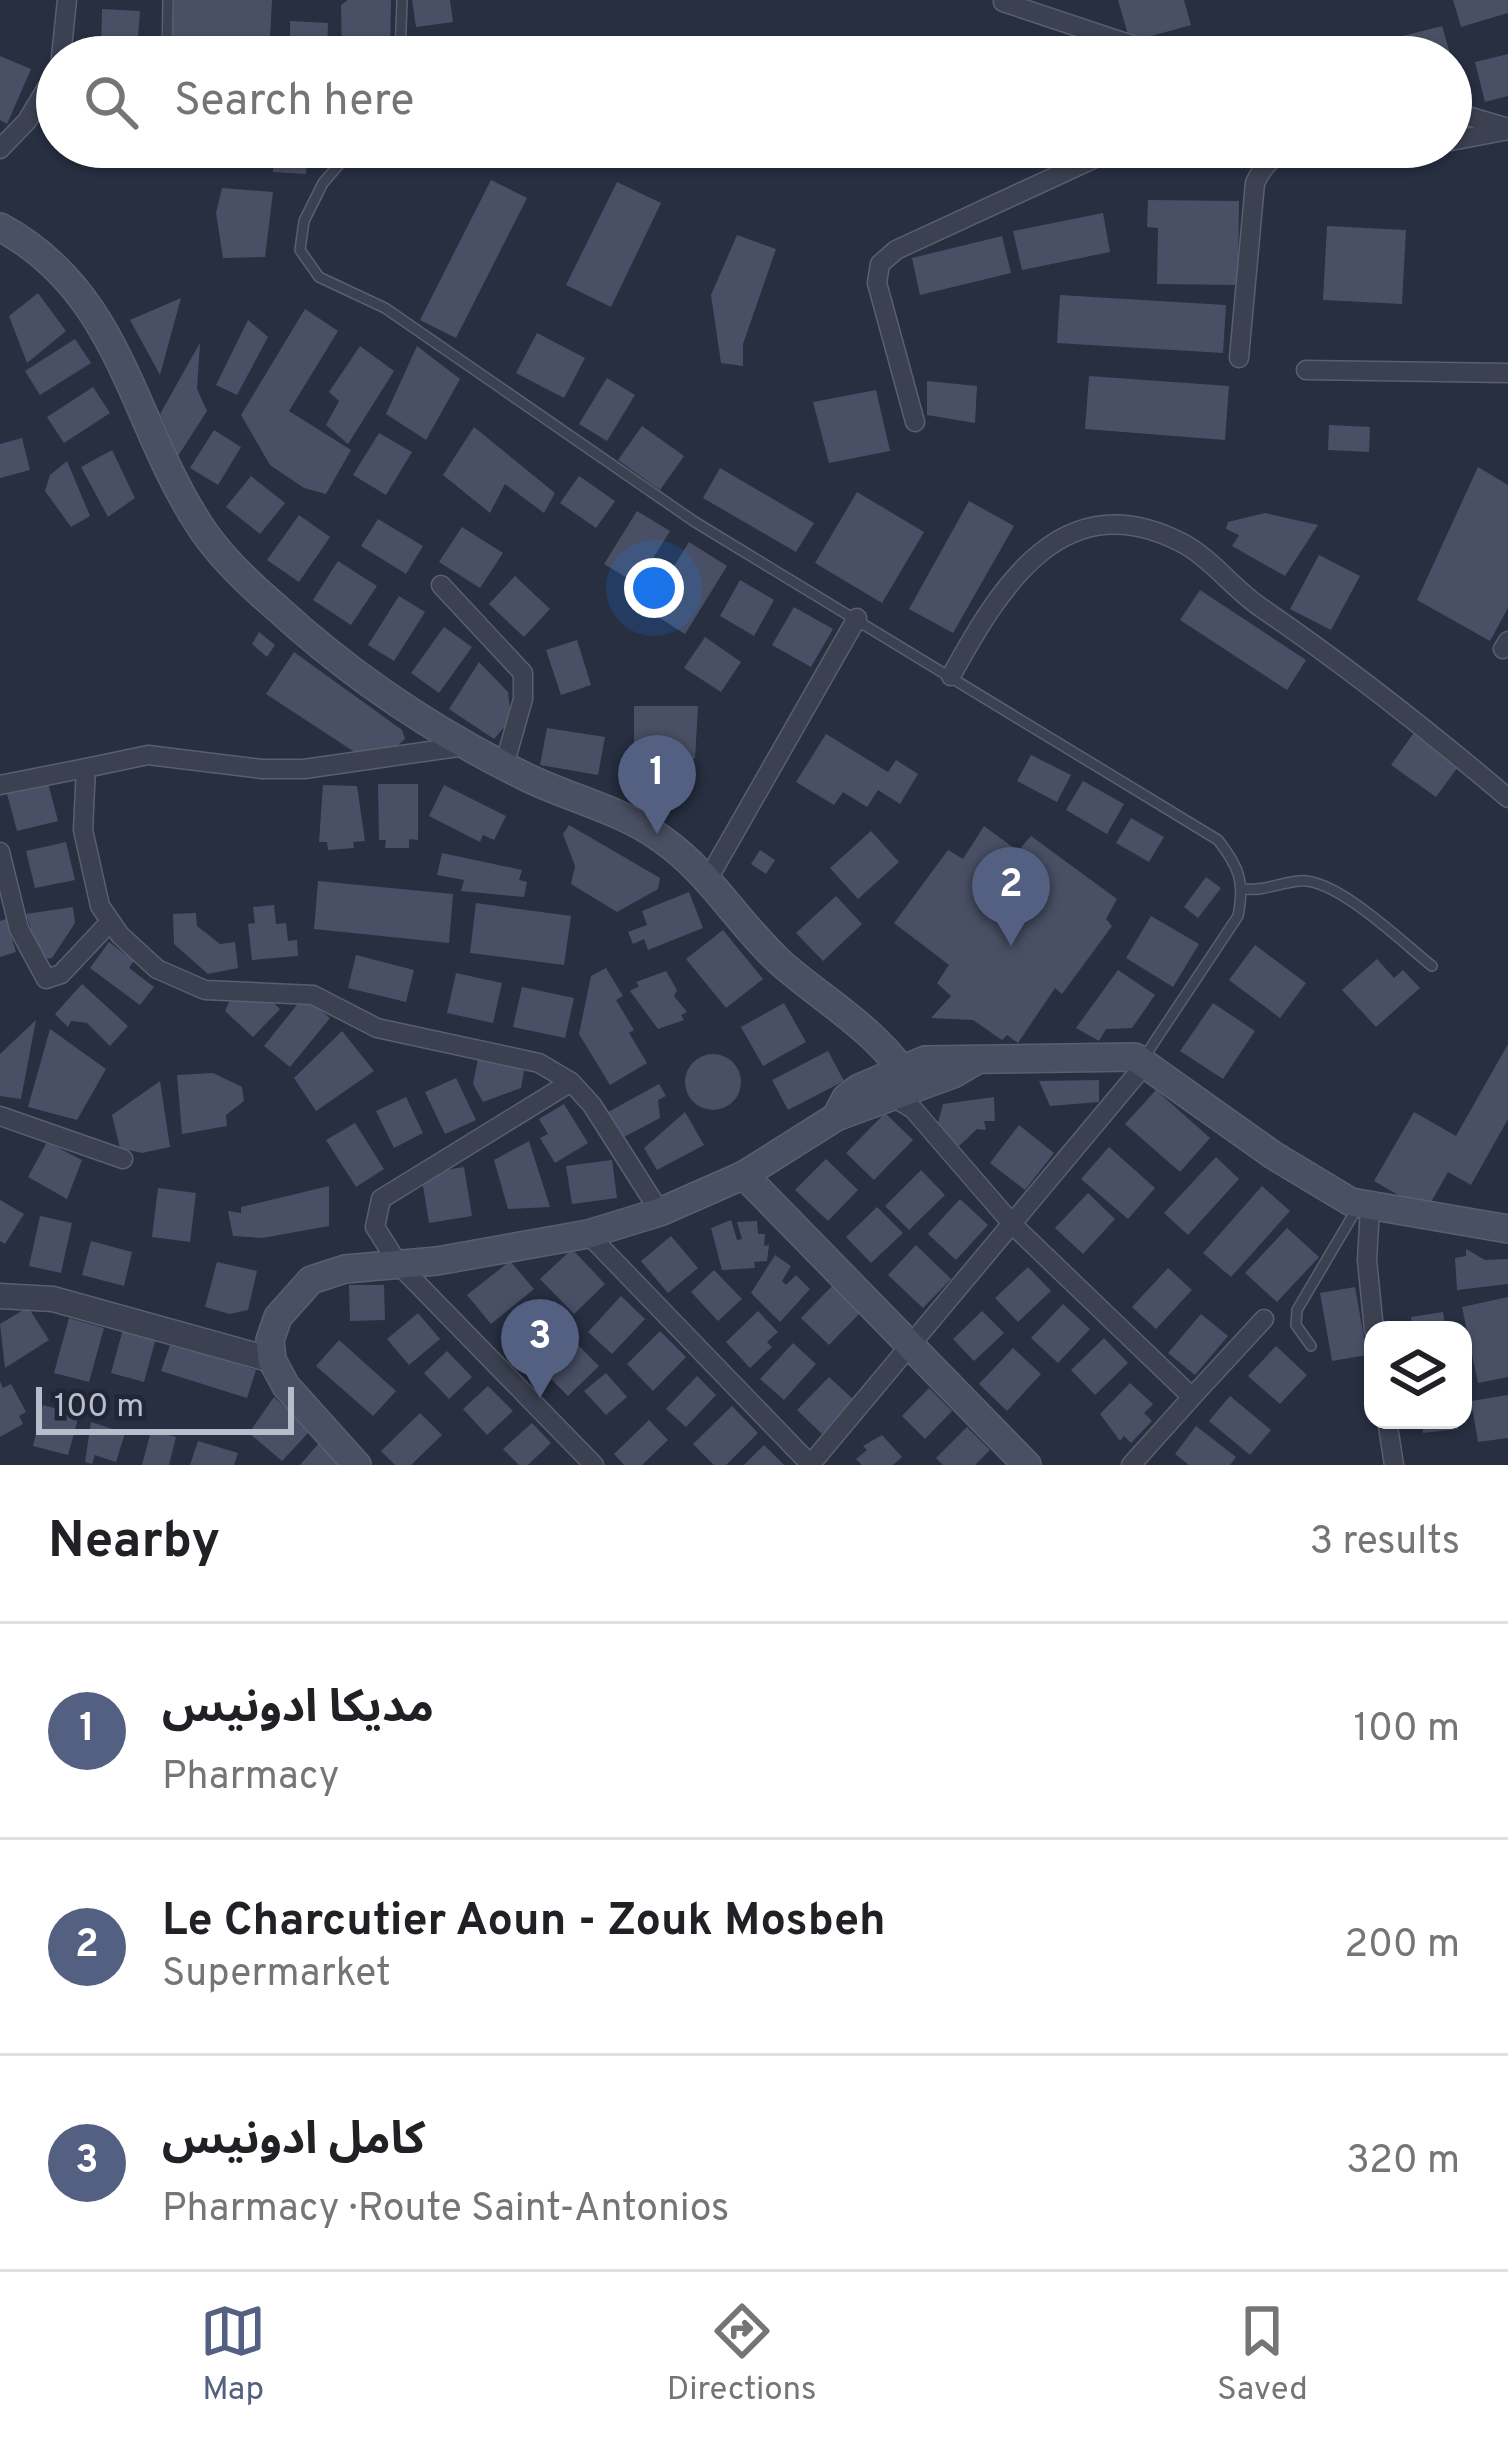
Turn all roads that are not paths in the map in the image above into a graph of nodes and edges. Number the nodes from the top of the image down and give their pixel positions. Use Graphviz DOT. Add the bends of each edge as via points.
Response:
graph roads {
  1 [pos="67,0"];
  2 [pos="168,0"];
  3 [pos="402,0"];
  4 [pos="1003,2"];
  5 [pos="64,36"];
  6 [pos="167,36"];
  7 [pos="401,36"];
  8 [pos="1105,36"];
  9 [pos="36,108"];
  10 [pos="1472,118"];
  11 [pos="1508,129"];
  12 [pos="1472,137"];
  13 [pos="1,148"];
  14 [pos="336,168"];
  15 [pos="1073,168"];
  16 [pos="1262,168"];
  17 [pos="0,227"];
  18 [pos="1239,358"];
  19 [pos="1306,370"];
  20 [pos="1508,373"];
  21 [pos="915,422"];
  22 [pos="441,585"];
  23 [pos="857,618"];
  24 [pos="951,676"];
  25 [pos="465,746"];
  26 [pos="504,766"];
  27 [pos="86,768"];
  28 [pos="0,785"];
  29 [pos="1508,799"];
  30 [pos="0,852"];
  31 [pos="708,879"];
  32 [pos="1244,889"];
  33 [pos="110,922"];
  34 [pos="1432,966"];
  35 [pos="1145,1061"];
  36 [pos="571,1082"];
  37 [pos="899,1087"];
  38 [pos="0,1117"];
  39 [pos="123,1159"];
  40 [pos="744,1175"];
  41 [pos="1364,1206"];
  42 [pos="660,1212"];
  43 [pos="1015,1227"];
  44 [pos="1508,1229"];
  45 [pos="588,1234"];
  46 [pos="399,1265"];
  47 [pos="0,1296"];
  48 [pos="1264,1319"];
  49 [pos="1373,1321"];
  50 [pos="913,1346"];
  51 [pos="1311,1346"];
  52 [pos="272,1360"];
  53 [pos="1192,1396"];
  54 [pos="1389,1429"];
  55 [pos="357,1465"];
  56 [pos="594,1465"];
  57 [pos="810,1465"];
  58 [pos="1027,1465"];
  59 [pos="1131,1465"];
  60 [pos="1394,1465"];
  1 -- 5 [label="street"];
  2 -- 6 [label="lane"];
  3 -- 7 [label="lane"];
  4 -- 8 [label="street"];
  9 -- 13 [label="street"];
  10 -- 11 [label="street"];
  11 -- 12 [label="street"];
  14 -- 23 [label="lane" via="304,221 300,250 319,278 385,308 695,522"];
  15 -- 21 [label="street" via="896,250 880,265 877,284"];
  16 -- 18 [label="street"];
  17 -- 25 [label="main road" via="33,245 85,296 175,480 232,566 330,653"];
  19 -- 20 [label="street"];
  22 -- 26 [label="street" via="523,673"];
  23 -- 24 [label="lane"];
  23 -- 31 [label="street"];
  24 -- 29 [label="street" via="1004,587 1035,555 1082,529 1133,527 1186,546"];
  24 -- 32 [label="lane" via="1218,840"];
  25 -- 26 [label="main road"];
  25 -- 27 [label="street" via="304,769 168,755"];
  26 -- 31 [label="main road" via="644,827"];
  27 -- 28 [label="street"];
  27 -- 33 [label="street" via="88,860"];
  30 -- 33 [label="street" via="19,929 46,979 61,974"];
  31 -- 37 [label="main road" via="779,961 849,1018"];
  32 -- 34 [label="lane" via="1322,883"];
  32 -- 35 [label="lane" via="1238,916"];
  33 -- 36 [label="street" via="157,969 188,986 313,995 377,1028 539,1063"];
  35 -- 37 [label="main road" via="948,1056"];
  35 -- 41 [label="main road" via="1273,1155"];
  35 -- 43 [label="street"];
  36 -- 42 [label="street"];
  36 -- 46 [label="street" via="381,1199 375,1228"];
  37 -- 40 [label="main road" via="846,1097 836,1117"];
  37 -- 43 [label="street"];
  38 -- 39 [label="street"];
  40 -- 42 [label="main road"];
  40 -- 50 [label="main road"];
  41 -- 44 [label="main road"];
  41 -- 49 [label="street"];
  41 -- 51 [label="lane" via="1297,1310 1296,1325"];
  42 -- 45 [label="main road"];
  43 -- 50 [label="street"];
  43 -- 53 [label="street"];
  45 -- 46 [label="main road"];
  45 -- 57 [label="street"];
  46 -- 52 [label="main road" via="311,1280 278,1317"];
  46 -- 56 [label="street"];
  47 -- 52 [label="street" via="53,1299"];
  48 -- 53 [label="street"];
  50 -- 57 [label="street"];
  50 -- 58 [label="main road"];
  52 -- 55 [label="main road"];
  53 -- 59 [label="street"];
  54 -- 60 [label="street"];
}
